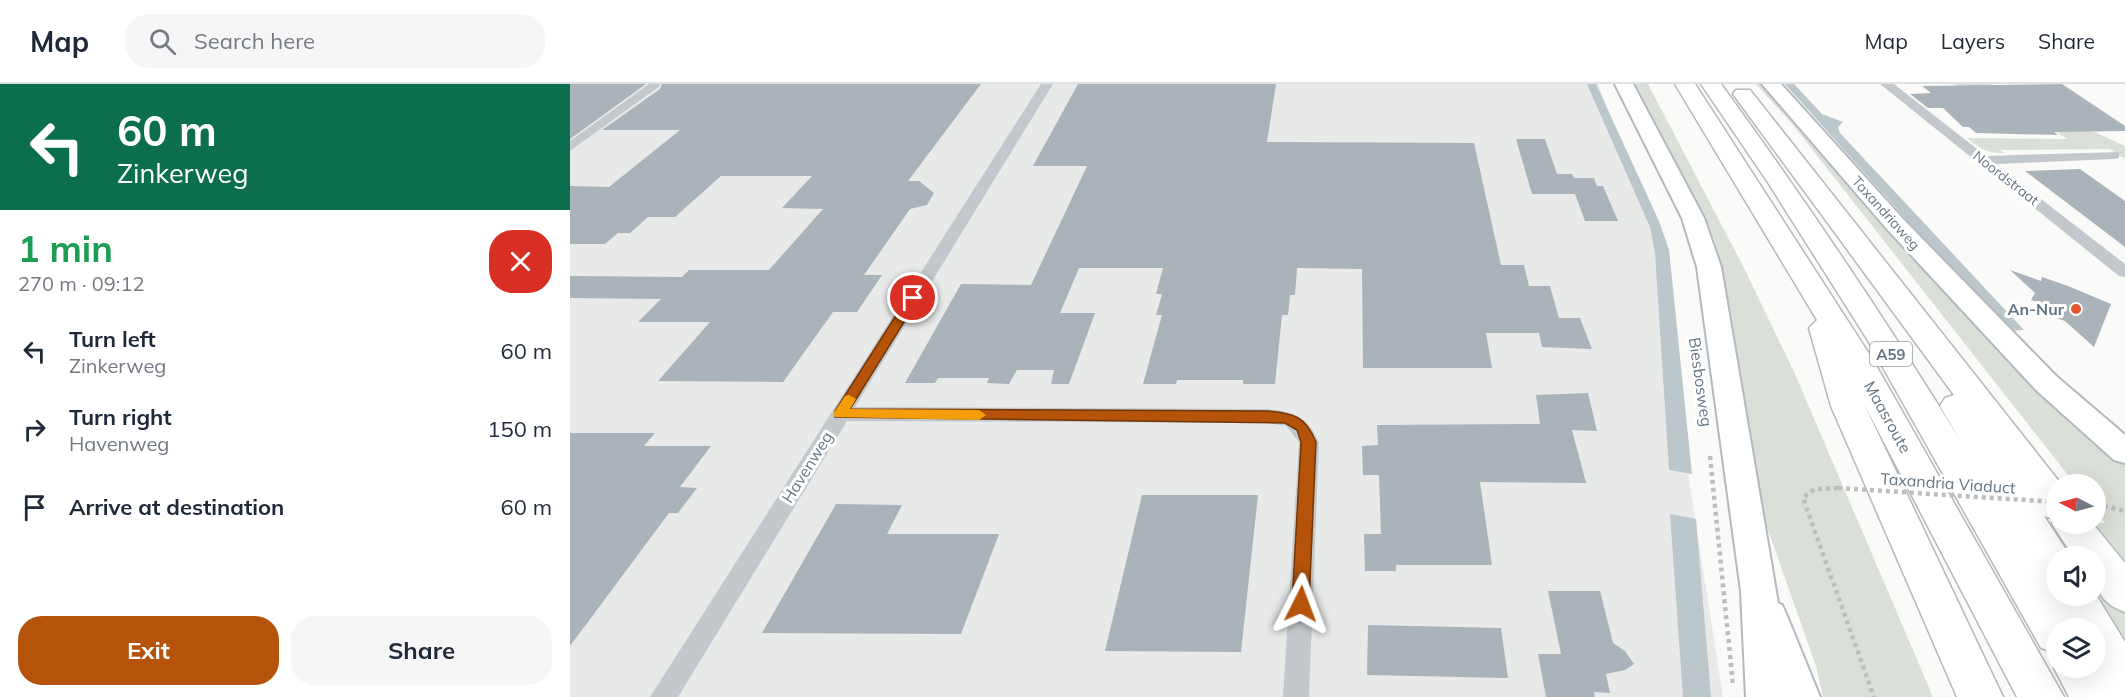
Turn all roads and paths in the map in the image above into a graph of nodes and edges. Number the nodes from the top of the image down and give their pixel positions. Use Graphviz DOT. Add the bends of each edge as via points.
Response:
graph roads {
  1 [pos="656,84"];
  2 [pos="1047,84"];
  3 [pos="1624,84"];
  4 [pos="1685,84"];
  5 [pos="1712,84"];
  6 [pos="1735,84"];
  7 [pos="1772,84"];
  8 [pos="1886,84"];
  9 [pos="570,146"];
  10 [pos="2114,155"];
  11 [pos="1983,160"];
  12 [pos="1866,259"];
  13 [pos="2125,272"];
  14 [pos="1810,283"];
  15 [pos="2005,338"];
  16 [pos="840,414"];
  17 [pos="2125,433"];
  18 [pos="1710,452"];
  19 [pos="2125,452"];
  20 [pos="2046,491"];
  21 [pos="2046,503"];
  22 [pos="2106,506"];
  23 [pos="2125,511"];
  24 [pos="2079,534"];
  25 [pos="2046,553"];
  26 [pos="1759,591"];
  27 [pos="2125,594"];
  28 [pos="2047,618"];
  29 [pos="2106,650"];
  30 [pos="2082,678"];
  31 [pos="2125,682"];
  32 [pos="663,697"];
  33 [pos="1296,697"];
  34 [pos="1750,697"];
  35 [pos="1800,697"];
  36 [pos="1874,697"];
  37 [pos="1980,697"];
  38 [pos="2041,697"];
  39 [pos="2094,697"];
  1 -- 9 [label="lane"];
  2 -- 16 [label="street, Havenweg"];
  3 -- 26 [label="main road, Biesbosweg" via="1693,218 1709,267"];
  4 -- 14 [label="highway, Maasroute / A59"];
  5 -- 28 [label="highway, Maasroute / A59" via="1882,339"];
  6 -- 12 [label="highway, A59" via="1790,152"];
  7 -- 15 [label="main road, Taxandriaweg" via="1894,224"];
  8 -- 11 [label="street, Noordstraat"];
  10 -- 11 [label="street"];
  11 -- 13 [label="street, Noordstraat"];
  12 -- 20 [label="highway, A59"];
  12 -- 25 [label="highway, A59"];
  14 -- 37 [label="highway, A59" via="1848,406"];
  14 -- 38 [label="highway, Maasroute / A59" via="1857,360"];
  15 -- 17 [label="main road"];
  15 -- 19 [label="main road" via="2046,383"];
  16 -- 32 [label="street, Havenweg"];
  16 -- 33 [label="street" via="1267,416 1288,418 1303,427 1309,442"];
  18 -- 34 [label="path"];
  21 -- 36 [label="path, Taxandria Viaduct, bridge" via="1838,488 1816,488 1803,498"];
  22 -- 23 [label="path"];
  24 -- 27 [label="highway"];
  26 -- 34 [label="main road, Biesbosweg"];
  26 -- 35 [label="main road, Biesbosweg"];
  29 -- 31 [label="highway"];
  30 -- 39 [label="highway"];
}
